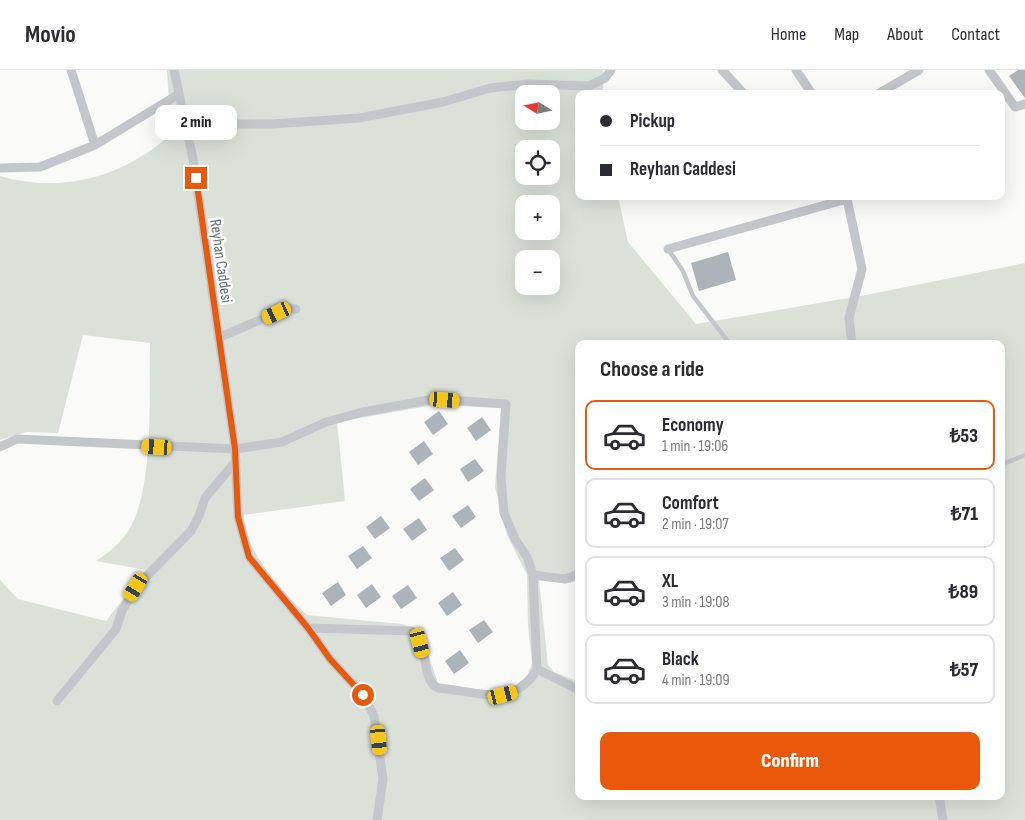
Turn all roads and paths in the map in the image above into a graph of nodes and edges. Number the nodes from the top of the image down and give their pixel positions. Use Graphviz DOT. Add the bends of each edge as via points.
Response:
graph roads {
  1 [pos="71,70"];
  2 [pos="174,70"];
  3 [pos="611,70"];
  4 [pos="722,70"];
  5 [pos="796,70"];
  6 [pos="919,70"];
  7 [pos="989,70"];
  8 [pos="740,90"];
  9 [pos="809,90"];
  10 [pos="885,90"];
  11 [pos="1003,90"];
  12 [pos="1005,93"];
  13 [pos="180,94"];
  14 [pos="1025,104"];
  15 [pos="186,124"];
  16 [pos="95,145"];
  17 [pos="0,168"];
  18 [pos="839,200"];
  19 [pos="846,200"];
  20 [pos="668,249"];
  21 [pos="296,309"];
  22 [pos="218,338"];
  23 [pos="727,340"];
  24 [pos="852,340"];
  25 [pos="0,447"];
  26 [pos="1025,455"];
  27 [pos="235,456"];
  28 [pos="1005,463"];
  29 [pos="533,575"];
  30 [pos="575,575"];
  31 [pos="308,628"];
  32 [pos="537,669"];
  33 [pos="575,688"];
  34 [pos="57,701"];
  35 [pos="940,800"];
  36 [pos="378,820"];
  37 [pos="943,820"];
  1 -- 16 [label="street"];
  2 -- 13 [label="street, Reyhan Caddesi"];
  3 -- 15 [label="street" via="605,78 589,86 528,84 490,88 443,102 359,118 272,124"];
  4 -- 8 [label="street"];
  5 -- 9 [label="street"];
  6 -- 10 [label="street"];
  7 -- 11 [label="street"];
  12 -- 14 [label="street" via="1015,107"];
  13 -- 15 [label="street, Reyhan Caddesi"];
  13 -- 16 [label="street"];
  15 -- 22 [label="street, Reyhan Caddesi"];
  16 -- 17 [label="street" via="40,167"];
  18 -- 20 [label="street"];
  19 -- 24 [label="street" via="862,269 849,318"];
  20 -- 23 [label="lane" via="683,271 693,296"];
  21 -- 22 [label="street" via="288,308"];
  22 -- 27 [label="street, Reyhan Caddesi"];
  25 -- 27 [label="street" via="17,440"];
  26 -- 28 [label="lane"];
  27 -- 29 [label="street" via="363,412 434,399 506,404 501,476 504,513"];
  27 -- 31 [label="street, Reyhan Caddesi" via="238,517 249,557"];
  27 -- 34 [label="street" via="205,498 191,531 136,587 116,629"];
  29 -- 30 [label="street" via="565,579"];
  29 -- 32 [label="street"];
  31 -- 32 [label="street" via="411,632 419,639 431,681 438,688 503,695 524,687"];
  31 -- 36 [label="street, Reyhan Caddesi" via="330,659 363,695 374,716 383,779"];
  32 -- 33 [label="street"];
  35 -- 37 [label="street"];
}
